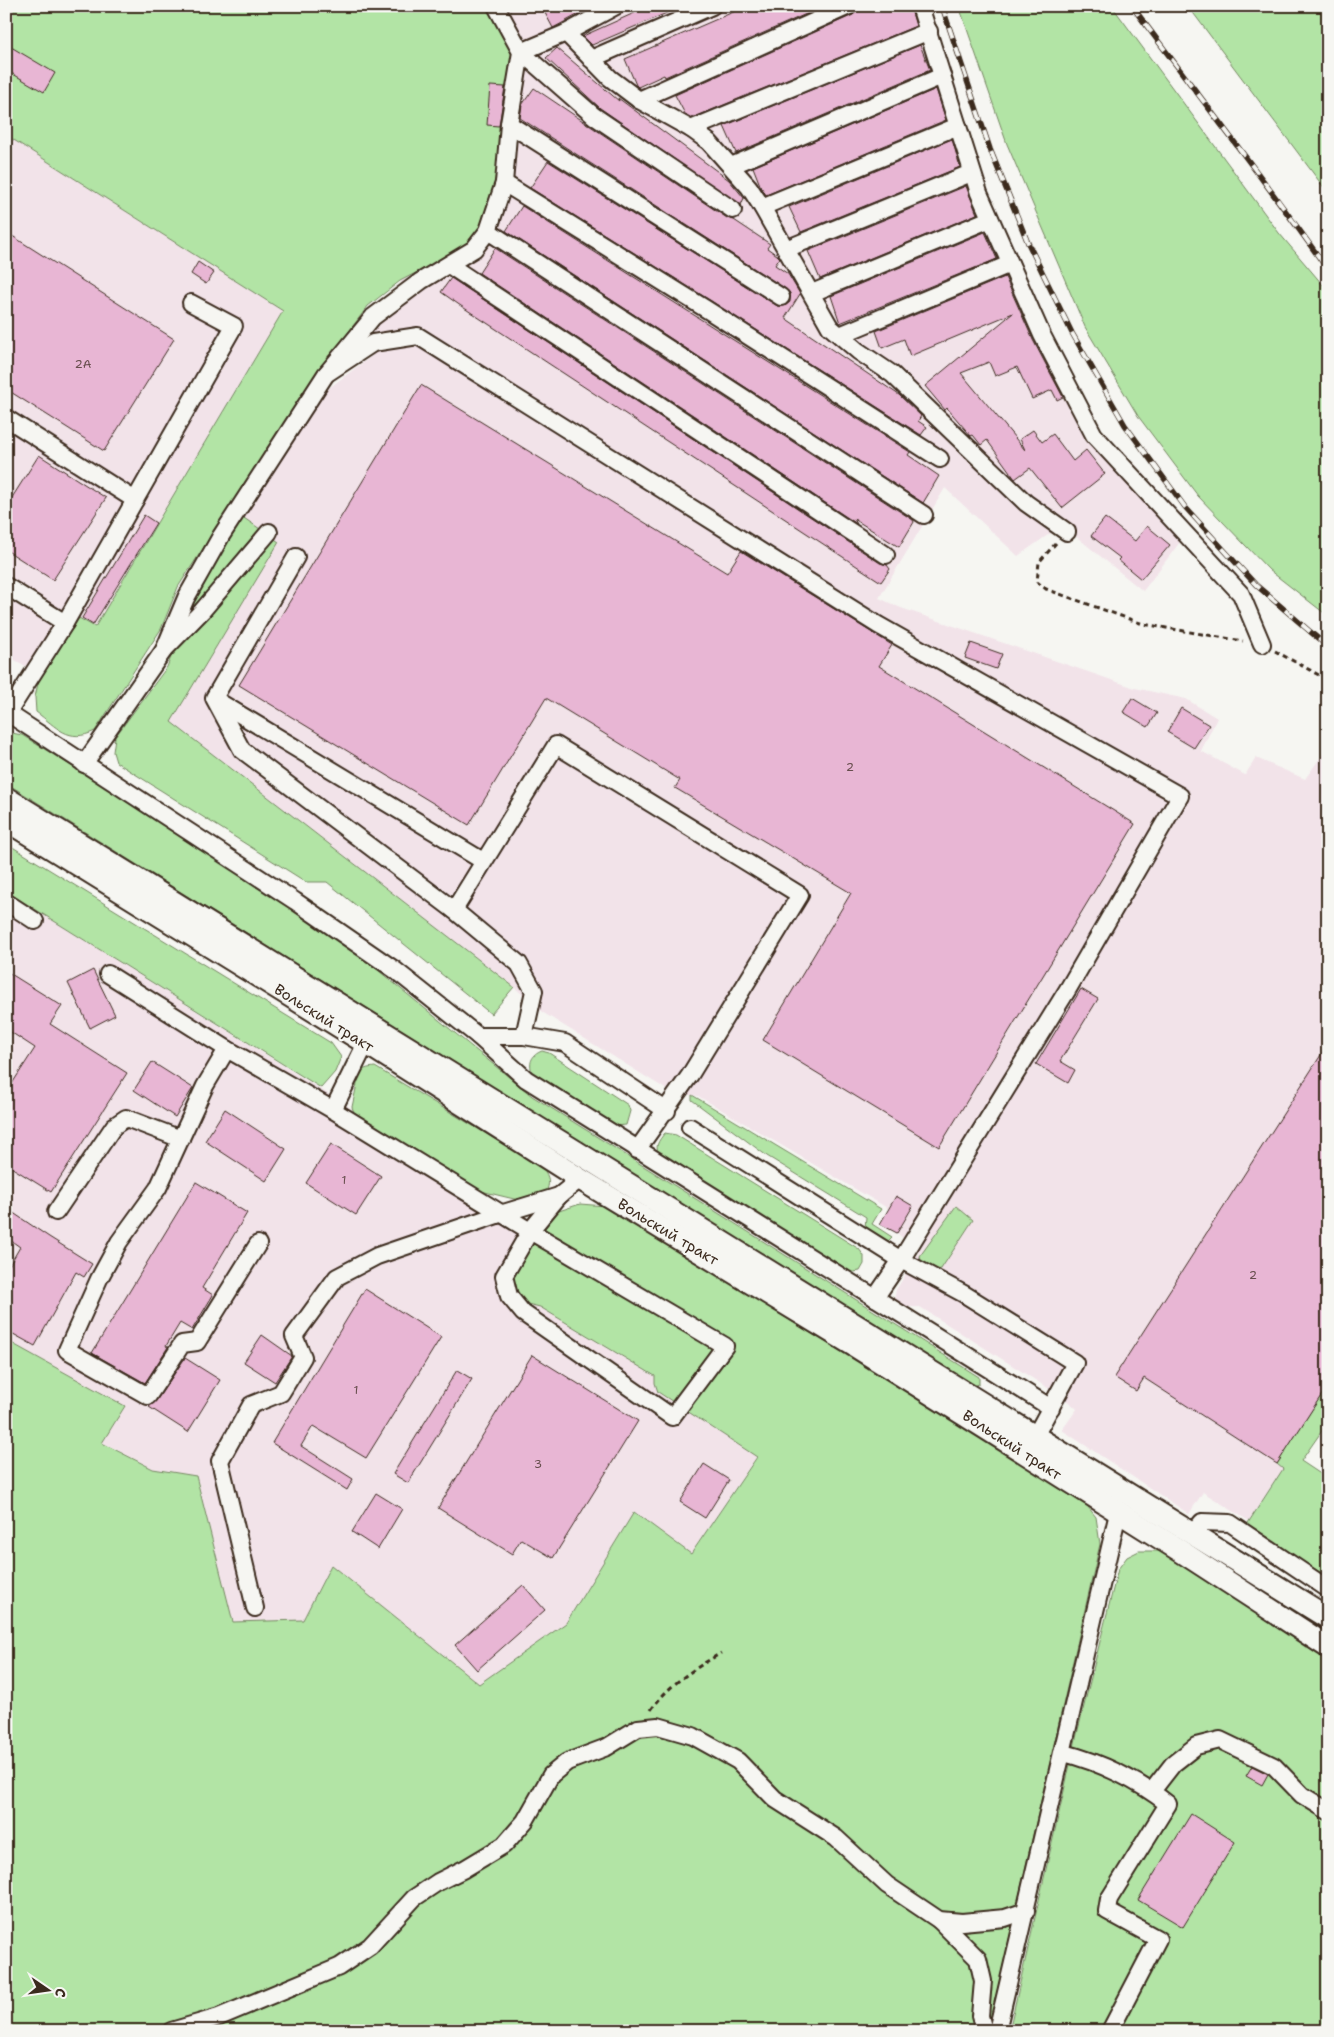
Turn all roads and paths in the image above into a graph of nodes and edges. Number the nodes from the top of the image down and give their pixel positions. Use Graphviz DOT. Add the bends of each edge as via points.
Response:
graph roads {
  1 [pos="496,6"];
  2 [pos="616,6"];
  3 [pos="712,6"];
  4 [pos="849,6"];
  5 [pos="920,6"];
  6 [pos="929,30"];
  7 [pos="566,33"];
  8 [pos="521,52"];
  9 [pos="591,58"];
  10 [pos="942,76"];
  11 [pos="639,100"];
  12 [pos="509,124"];
  13 [pos="958,126"];
  14 [pos="691,129"];
  15 [pos="731,166"];
  16 [pos="971,173"];
  17 [pos="504,184"];
  18 [pos="762,206"];
  19 [pos="733,210"];
  20 [pos="990,219"];
  21 [pos="488,231"];
  22 [pos="786,249"];
  23 [pos="1010,264"];
  24 [pos="450,265"];
  25 [pos="812,293"];
  26 [pos="782,297"];
  27 [pos="191,303"];
  28 [pos="840,335"];
  29 [pos="326,374"];
  30 [pos="6,418"];
  31 [pos="940,459"];
  32 [pos="135,500"];
  33 [pos="924,515"];
  34 [pos="269,532"];
  35 [pos="1067,532"];
  36 [pos="886,555"];
  37 [pos="296,558"];
  38 [pos="6,586"];
  39 [pos="64,623"];
  40 [pos="1262,644"];
  41 [pos="164,650"];
  42 [pos="1328,680"];
  43 [pos="214,698"];
  44 [pos="7,714"];
  45 [pos="84,764"];
  46 [pos="6,798"];
  47 [pos="6,820"];
  48 [pos="483,861"];
  49 [pos="6,902"];
  50 [pos="454,910"];
  51 [pos="35,921"];
  52 [pos="108,974"];
  53 [pos="478,1036"];
  54 [pos="524,1036"];
  55 [pos="366,1043"];
  56 [pos="227,1049"];
  57 [pos="333,1110"];
  58 [pos="667,1111"];
  59 [pos="690,1127"];
  60 [pos="181,1139"];
  61 [pos="637,1150"];
  62 [pos="580,1179"];
  63 [pos="559,1196"];
  64 [pos="56,1212"];
  65 [pos="500,1214"];
  66 [pos="530,1231"];
  67 [pos="258,1244"];
  68 [pos="901,1260"];
  69 [pos="875,1298"];
  70 [pos="1052,1408"];
  71 [pos="1035,1436"];
  72 [pos="1118,1513"];
  73 [pos="1192,1534"];
  74 [pos="1328,1589"];
  75 [pos="255,1608"];
  76 [pos="1328,1618"];
  77 [pos="1328,1647"];
  78 [pos="721,1653"];
  79 [pos="638,1728"];
  80 [pos="1064,1753"];
  81 [pos="1152,1792"];
  82 [pos="1328,1812"];
  83 [pos="1026,1910"];
  84 [pos="939,1920"];
  85 [pos="171,2031"];
  86 [pos="984,2031"];
  87 [pos="997,2031"];
  88 [pos="1110,2031"];
  1 -- 8 [label="street"];
  2 -- 7 [label="street"];
  3 -- 9 [label="street"];
  4 -- 11 [label="street"];
  5 -- 6 [label="street"];
  6 -- 10 [label="street"];
  6 -- 14 [label="street"];
  7 -- 8 [label="street"];
  7 -- 9 [label="street"];
  8 -- 12 [label="street"];
  8 -- 19 [label="street" via="594,116"];
  9 -- 11 [label="street" via="610,78"];
  10 -- 13 [label="street"];
  10 -- 15 [label="street"];
  11 -- 14 [label="street"];
  12 -- 17 [label="street"];
  12 -- 26 [label="street"];
  13 -- 16 [label="street"];
  13 -- 18 [label="street"];
  14 -- 15 [label="street" via="709,142"];
  15 -- 18 [label="street"];
  16 -- 20 [label="street"];
  16 -- 22 [label="street"];
  17 -- 21 [label="street"];
  17 -- 31 [label="street"];
  18 -- 22 [label="street"];
  20 -- 23 [label="street"];
  20 -- 25 [label="street"];
  21 -- 24 [label="street" via="474,249"];
  21 -- 33 [label="street"];
  22 -- 25 [label="street"];
  23 -- 28 [label="street"];
  23 -- 40 [label="street" via="1042,335 1094,435 1241,594"];
  24 -- 29 [label="street" via="420,281 373,317"];
  24 -- 36 [label="street"];
  25 -- 28 [label="street" via="830,327"];
  27 -- 32 [label="street" via="234,326"];
  28 -- 35 [label="street" via="892,374 1026,503"];
  29 -- 41 [label="street" via="221,536 186,598"];
  29 -- 68 [label="street" via="373,343 418,336 878,625 1180,796 1068,989"];
  30 -- 32 [label="street"];
  32 -- 39 [label="street"];
  34 -- 41 [label="street"];
  35 -- 40 [label="path" via="1039,562 1037,582 1046,589 1143,624"];
  37 -- 43 [label="street"];
  38 -- 39 [label="street"];
  39 -- 44 [label="street"];
  40 -- 42 [label="path"];
  41 -- 45 [label="street"];
  43 -- 48 [label="street"];
  43 -- 50 [label="street" via="242,750"];
  44 -- 45 [label="street"];
  45 -- 53 [label="street" via="395,970"];
  46 -- 71 [label="main road, Вольский тракт"];
  47 -- 55 [label="main road, Вольский тракт"];
  48 -- 50 [label="street"];
  48 -- 58 [label="street" via="556,745 800,895"];
  49 -- 51 [label="street"];
  50 -- 54 [label="street" via="519,964 534,991"];
  52 -- 56 [label="street"];
  53 -- 54 [label="street"];
  53 -- 61 [label="street" via="526,1079"];
  54 -- 58 [label="street" via="565,1043"];
  55 -- 57 [label="street"];
  55 -- 62 [label="main road, Вольский тракт"];
  56 -- 57 [label="street"];
  56 -- 60 [label="street" via="205,1086"];
  57 -- 65 [label="street"];
  58 -- 61 [label="street"];
  59 -- 68 [label="street"];
  60 -- 64 [label="street" via="126,1118 114,1126"];
  60 -- 67 [label="street" via="158,1188 120,1242 99,1279 67,1350 148,1396 182,1344 197,1342"];
  61 -- 69 [label="street"];
  62 -- 63 [label="street"];
  62 -- 72 [label="main road, Вольский тракт" via="847,1341"];
  63 -- 65 [label="street"];
  63 -- 66 [label="street"];
  65 -- 66 [label="street"];
  65 -- 75 [label="street" via="377,1256 337,1277 294,1336 303,1357 281,1393 251,1405 220,1462"];
  66 -- 66 [label="street" via="724,1346 672,1417 523,1313 509,1296 504,1276"];
  68 -- 69 [label="street"];
  68 -- 70 [label="street" via="964,1294 1075,1363"];
  69 -- 70 [label="street"];
  70 -- 71 [label="street"];
  71 -- 73 [label="main road, Вольский тракт"];
  72 -- 77 [label="main road, Вольский тракт"];
  72 -- 80 [label="street"];
  73 -- 74 [label="street" via="1202,1522 1230,1523"];
  73 -- 76 [label="main road, Вольский тракт"];
  78 -- 79 [label="path" via="685,1675 660,1698"];
  79 -- 84 [label="street" via="658,1726 693,1736 738,1761 774,1799 836,1838 887,1885"];
  79 -- 85 [label="street" via="607,1747 567,1762 551,1775 525,1822 504,1845 414,1898 370,1946 339,1966 219,2017"];
  80 -- 81 [label="street" via="1083,1758"];
  80 -- 83 [label="street"];
  81 -- 82 [label="street" via="1174,1764 1196,1746 1220,1740 1274,1766 1302,1794"];
  81 -- 88 [label="street" via="1168,1804 1109,1899 1107,1911 1158,1939"];
  83 -- 84 [label="street" via="1005,1918 962,1922"];
  83 -- 87 [label="street"];
  84 -- 86 [label="street" via="978,1958 983,1981 980,2016"];
}
